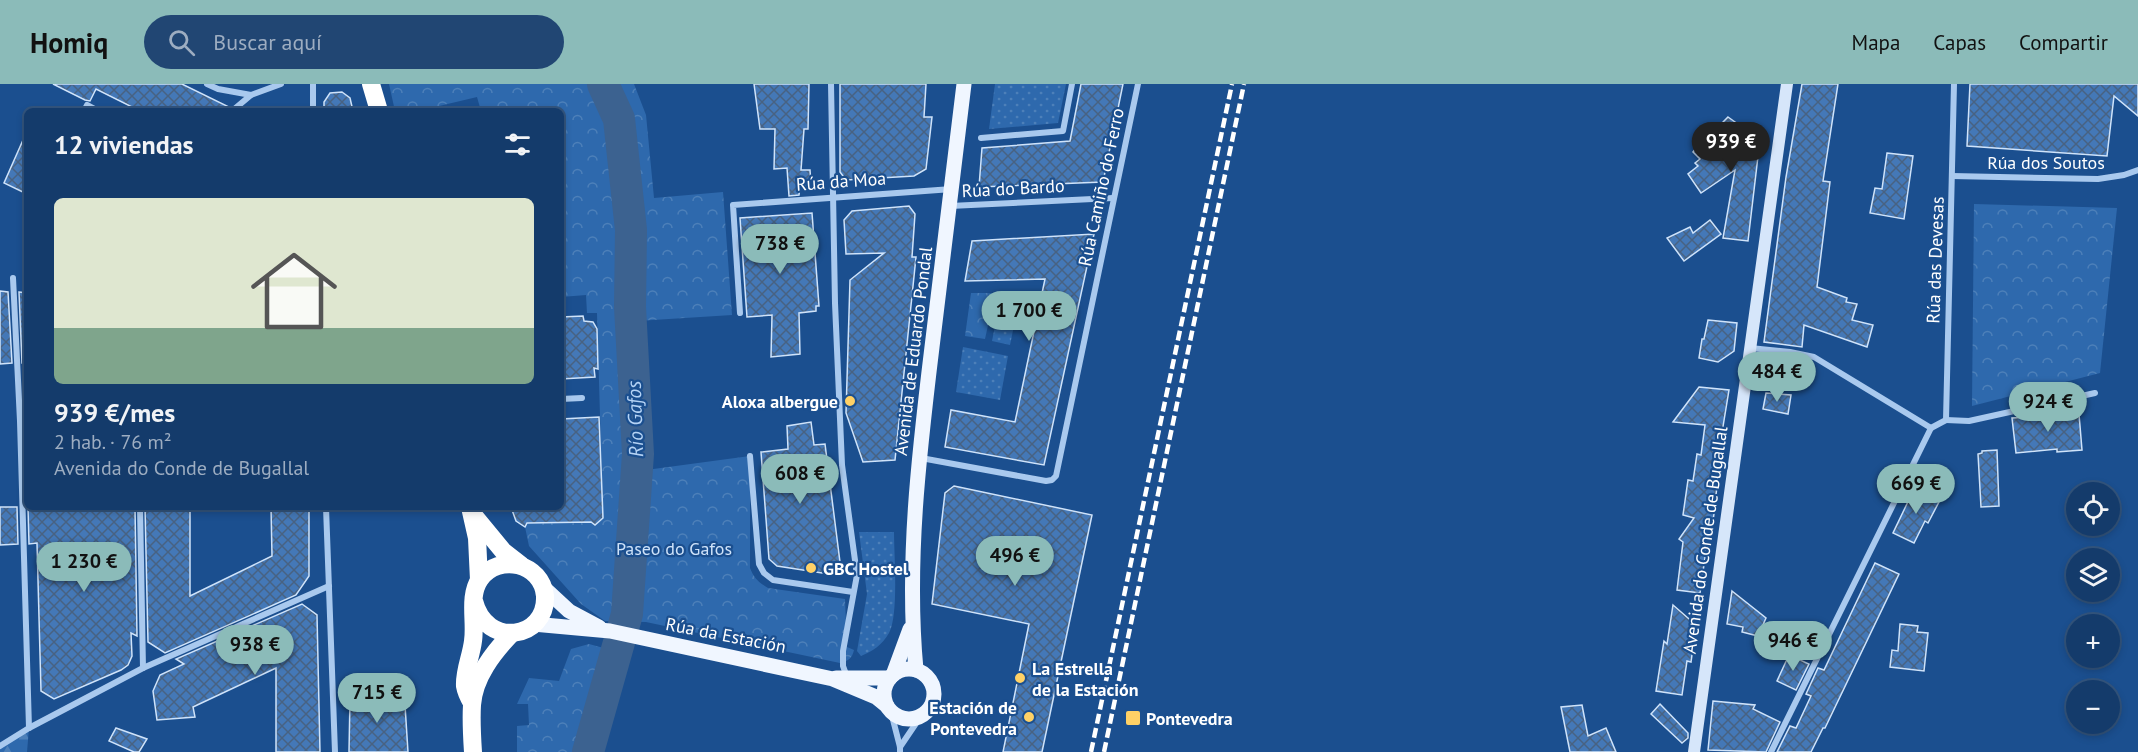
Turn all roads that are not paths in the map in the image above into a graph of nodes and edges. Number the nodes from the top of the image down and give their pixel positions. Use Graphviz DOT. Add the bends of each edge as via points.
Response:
graph roads {
  1 [pos="207,84"];
  2 [pos="281,84"];
  3 [pos="313,84"];
  4 [pos="371,84"];
  5 [pos="831,84"];
  6 [pos="964,84"];
  7 [pos="1072,84"];
  8 [pos="1138,84"];
  9 [pos="1787,84"];
  10 [pos="1954,84"];
  11 [pos="251,95"];
  12 [pos="236,108"];
  13 [pos="313,108"];
  14 [pos="378,108"];
  15 [pos="981,138"];
  16 [pos="2138,170"];
  17 [pos="1952,176"];
  18 [pos="952,189"];
  19 [pos="832,197"];
  20 [pos="1113,198"];
  21 [pos="950,206"];
  22 [pos="13,278"];
  23 [pos="740,313"];
  24 [pos="1750,348"];
  25 [pos="2095,393"];
  26 [pos="582,398"];
  27 [pos="564,399"];
  28 [pos="1946,420"];
  29 [pos="24,421"];
  30 [pos="1931,428"];
  31 [pos="750,456"];
  32 [pos="920,458"];
  33 [pos="25,510"];
  34 [pos="140,510"];
  35 [pos="326,510"];
  36 [pos="472,512"];
  37 [pos="521,565"];
  38 [pos="479,580"];
  39 [pos="329,586"];
  40 [pos="542,586"];
  41 [pos="853,592"];
  42 [pos="474,601"];
  43 [pos="912,623"];
  44 [pos="533,624"];
  45 [pos="610,632"];
  46 [pos="512,633"];
  47 [pos="143,668"];
  48 [pos="916,670"];
  49 [pos="891,677"];
  50 [pos="844,681"];
  51 [pos="472,703"];
  52 [pos="889,709"];
  53 [pos="921,716"];
  54 [pos="29,728"];
  55 [pos="0,746"];
  56 [pos="900,750"];
  57 [pos="335,752"];
  58 [pos="472,752"];
  59 [pos="1694,752"];
  60 [pos="1771,752"];
  1 -- 11 [label="street"];
  2 -- 11 [label="street"];
  3 -- 13 [label="street"];
  4 -- 14 [label="highway"];
  5 -- 19 [label="street"];
  6 -- 18 [label="main road, Avenida de Eduardo Pondal"];
  7 -- 15 [label="street" via="1063,130"];
  8 -- 20 [label="street, Rúa Camiño do Ferro"];
  9 -- 24 [label="street, Avenida do Conde de Bugallal"];
  10 -- 17 [label="street, Rúa das Devesas"];
  11 -- 12 [label="street"];
  16 -- 17 [label="street, Rúa dos Soutos" via="2098,179"];
  17 -- 28 [label="street, Rúa das Devesas"];
  18 -- 19 [label="street, Rúa da Moa"];
  18 -- 21 [label="main road, Avenida de Eduardo Pondal"];
  19 -- 23 [label="street, Rúa da Moa" via="733,204"];
  19 -- 41 [label="street" via="842,465 857,574"];
  20 -- 21 [label="street, Rúa do Bardo"];
  20 -- 32 [label="street, Rúa Camiño do Ferro" via="1056,476 1046,481"];
  21 -- 32 [label="main road, Avenida de Eduardo Pondal"];
  22 -- 29 [label="street"];
  24 -- 30 [label="street" via="1814,357"];
  24 -- 59 [label="street, Avenida do Conde de Bugallal"];
  25 -- 28 [label="street" via="1969,421"];
  26 -- 27 [label="street"];
  28 -- 30 [label="street"];
  30 -- 60 [label="street"];
  31 -- 41 [label="street" via="759,564 764,573 773,580"];
  32 -- 43 [label="main road, Avenida de Eduardo Pondal"];
  33 -- 54 [label="street"];
  34 -- 47 [label="street"];
  35 -- 39 [label="street"];
  36 -- 37 [label="highway" via="490,538"];
  36 -- 38 [label="highway"];
  37 -- 38 [label="highway" via="497,565"];
  37 -- 40 [label="highway" via="531,570"];
  38 -- 42 [label="highway"];
  39 -- 47 [label="street"];
  39 -- 57 [label="street"];
  40 -- 44 [label="highway" via="544,607"];
  40 -- 45 [label="main road, Rúa da Estación" via="569,611"];
  41 -- 50 [label="street" via="843,659"];
  42 -- 46 [label="highway" via="477,612 491,629"];
  42 -- 51 [label="highway" via="473,640 465,674 465,689"];
  43 -- 48 [label="main road, Avenida de Eduardo Pondal"];
  43 -- 49 [label="main road, Avenida de Eduardo Pondal"];
  44 -- 45 [label="main road, Rúa da Estación"];
  44 -- 46 [label="highway"];
  45 -- 50 [label="main road, Rúa da Estación"];
  46 -- 51 [label="highway" via="483,670"];
  47 -- 54 [label="street"];
  48 -- 49 [label="main road" via="908,669"];
  48 -- 53 [label="main road" via="929,680 934,692 931,705"];
  49 -- 50 [label="main road, Rúa da Estación"];
  49 -- 52 [label="main road" via="884,690"];
  50 -- 52 [label="main road, Rúa da Estación"];
  51 -- 58 [label="highway"];
  52 -- 53 [label="main road" via="906,719"];
  52 -- 56 [label="street"];
  53 -- 56 [label="street"];
  54 -- 55 [label="street"];
}
